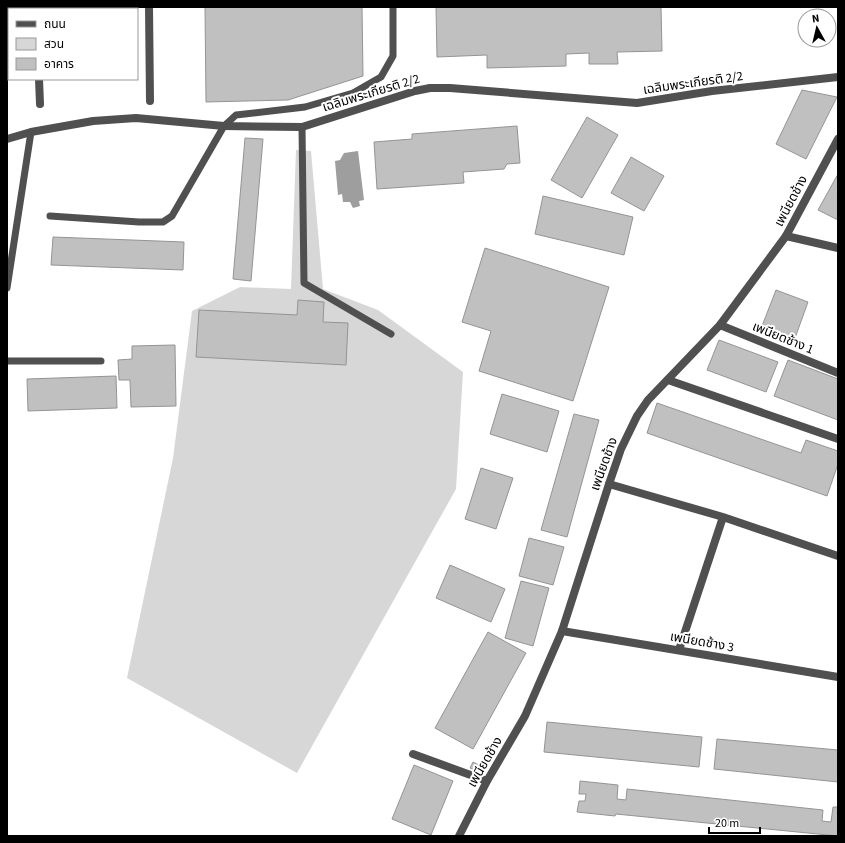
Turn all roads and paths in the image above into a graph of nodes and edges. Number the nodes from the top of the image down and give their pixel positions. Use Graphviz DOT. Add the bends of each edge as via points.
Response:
graph roads {
  1 [pos="149,7"];
  2 [pos="393,7"];
  3 [pos="838,77"];
  4 [pos="39,80"];
  5 [pos="150,101"];
  6 [pos="40,104"];
  7 [pos="224,126"];
  8 [pos="302,127"];
  9 [pos="31,132"];
  10 [pos="838,138"];
  11 [pos="7,139"];
  12 [pos="50,216"];
  13 [pos="786,236"];
  14 [pos="838,248"];
  15 [pos="7,288"];
  16 [pos="720,325"];
  17 [pos="391,334"];
  18 [pos="7,361"];
  19 [pos="101,361"];
  20 [pos="838,373"];
  21 [pos="668,380"];
  22 [pos="838,439"];
  23 [pos="609,484"];
  24 [pos="723,518"];
  25 [pos="838,556"];
  26 [pos="562,631"];
  27 [pos="679,650"];
  28 [pos="838,677"];
  29 [pos="413,754"];
  30 [pos="487,781"];
  31 [pos="459,836"];
  1 -- 5 [label="street"];
  2 -- 7 [label="lane" via="393,56 381,77 353,93 305,107 236,115"];
  3 -- 8 [label="street, เฉลิมพระเกียรติ 2/2" via="712,91 637,103 430,88"];
  4 -- 6 [label="street"];
  7 -- 8 [label="street, เฉลิมพระเกียรติ 2/2"];
  7 -- 9 [label="street, เฉลิมพระเกียรติ 2/2" via="136,118 93,121"];
  7 -- 12 [label="lane" via="172,216 163,222"];
  8 -- 17 [label="lane" via="304,282"];
  9 -- 11 [label="street, เฉลิมพระเกียรติ 2/2"];
  9 -- 15 [label="lane"];
  10 -- 13 [label="street, เพนียดช้าง"];
  13 -- 14 [label="street"];
  13 -- 16 [label="street, เพนียดช้าง"];
  16 -- 20 [label="street, เพนียดช้าง 1"];
  16 -- 21 [label="street, เพนียดช้าง"];
  18 -- 19 [label="lane"];
  21 -- 22 [label="street"];
  21 -- 23 [label="street, เพนียดช้าง" via="636,416 621,448"];
  23 -- 24 [label="street"];
  23 -- 26 [label="street, เพนียดช้าง"];
  24 -- 25 [label="street"];
  24 -- 27 [label="street"];
  26 -- 27 [label="street, เพนียดช้าง 3"];
  26 -- 30 [label="street, เพนียดช้าง" via="525,716"];
  27 -- 28 [label="street, เพนียดช้าง 3"];
  29 -- 30 [label="street"];
  30 -- 31 [label="street, เพนียดช้าง"];
}
